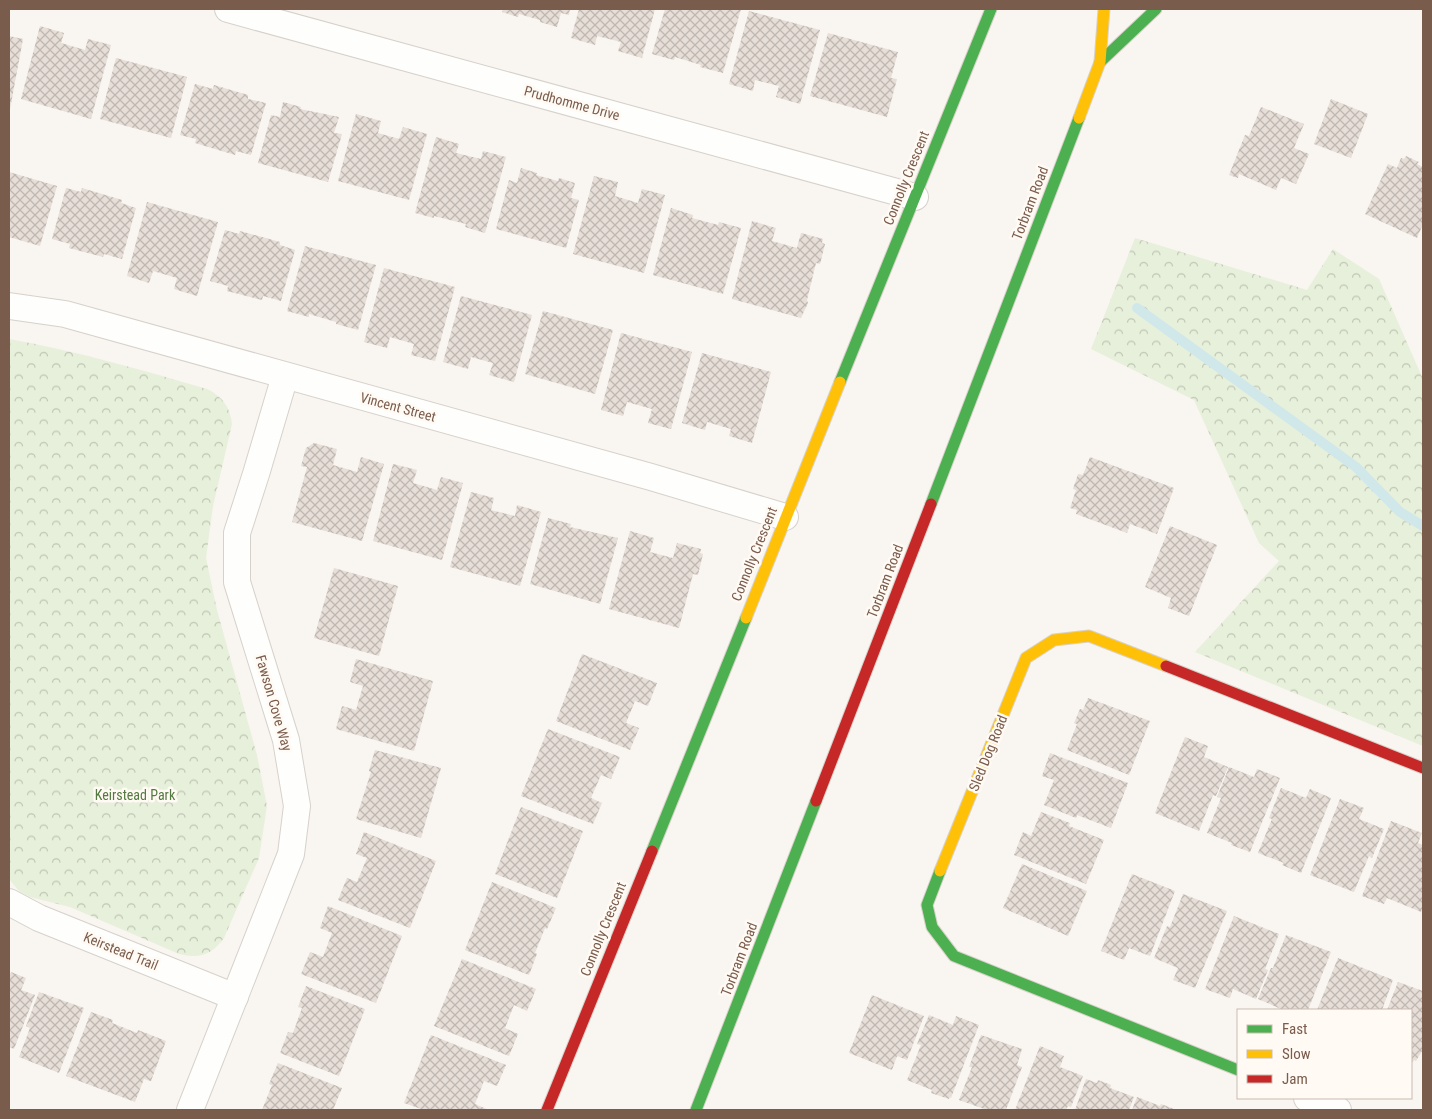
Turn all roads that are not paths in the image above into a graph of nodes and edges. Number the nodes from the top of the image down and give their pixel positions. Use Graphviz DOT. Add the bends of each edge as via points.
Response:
graph roads {
  1 [pos="228,9"];
  2 [pos="991,9"];
  3 [pos="1104,9"];
  4 [pos="1156,9"];
  5 [pos="1100,62"];
  6 [pos="915,197"];
  7 [pos="9,306"];
  8 [pos="285,376"];
  9 [pos="786,517"];
  10 [pos="1423,768"];
  11 [pos="9,902"];
  12 [pos="235,997"];
  13 [pos="1237,1070"];
  14 [pos="1310,1099"];
  15 [pos="190,1110"];
  16 [pos="546,1110"];
  17 [pos="696,1110"];
  18 [pos="1338,1110"];
  1 -- 6 [label="street, Prudhomme Drive"];
  2 -- 6 [label="street, Connolly Crescent"];
  3 -- 5 [label="street, Torbram Road"];
  4 -- 5 [label="street, Torbram Road"];
  5 -- 17 [label="street, Torbram Road"];
  6 -- 9 [label="street, Connolly Crescent"];
  7 -- 8 [label="street, Vincent Street" via="65,314"];
  8 -- 9 [label="street, Vincent Street"];
  8 -- 12 [label="street, Fawson Cove Way" via="237,533 237,582 286,740 297,806 291,854"];
  9 -- 16 [label="street, Connolly Crescent"];
  10 -- 13 [label="street, Sled Dog Road" via="1089,636 1054,640 1026,658 927,905 932,928 954,956"];
  11 -- 12 [label="street, Keirstead Trail" via="39,918"];
  12 -- 15 [label="street, Fawson Cove Way"];
  14 -- 18 [label="street"];
}
